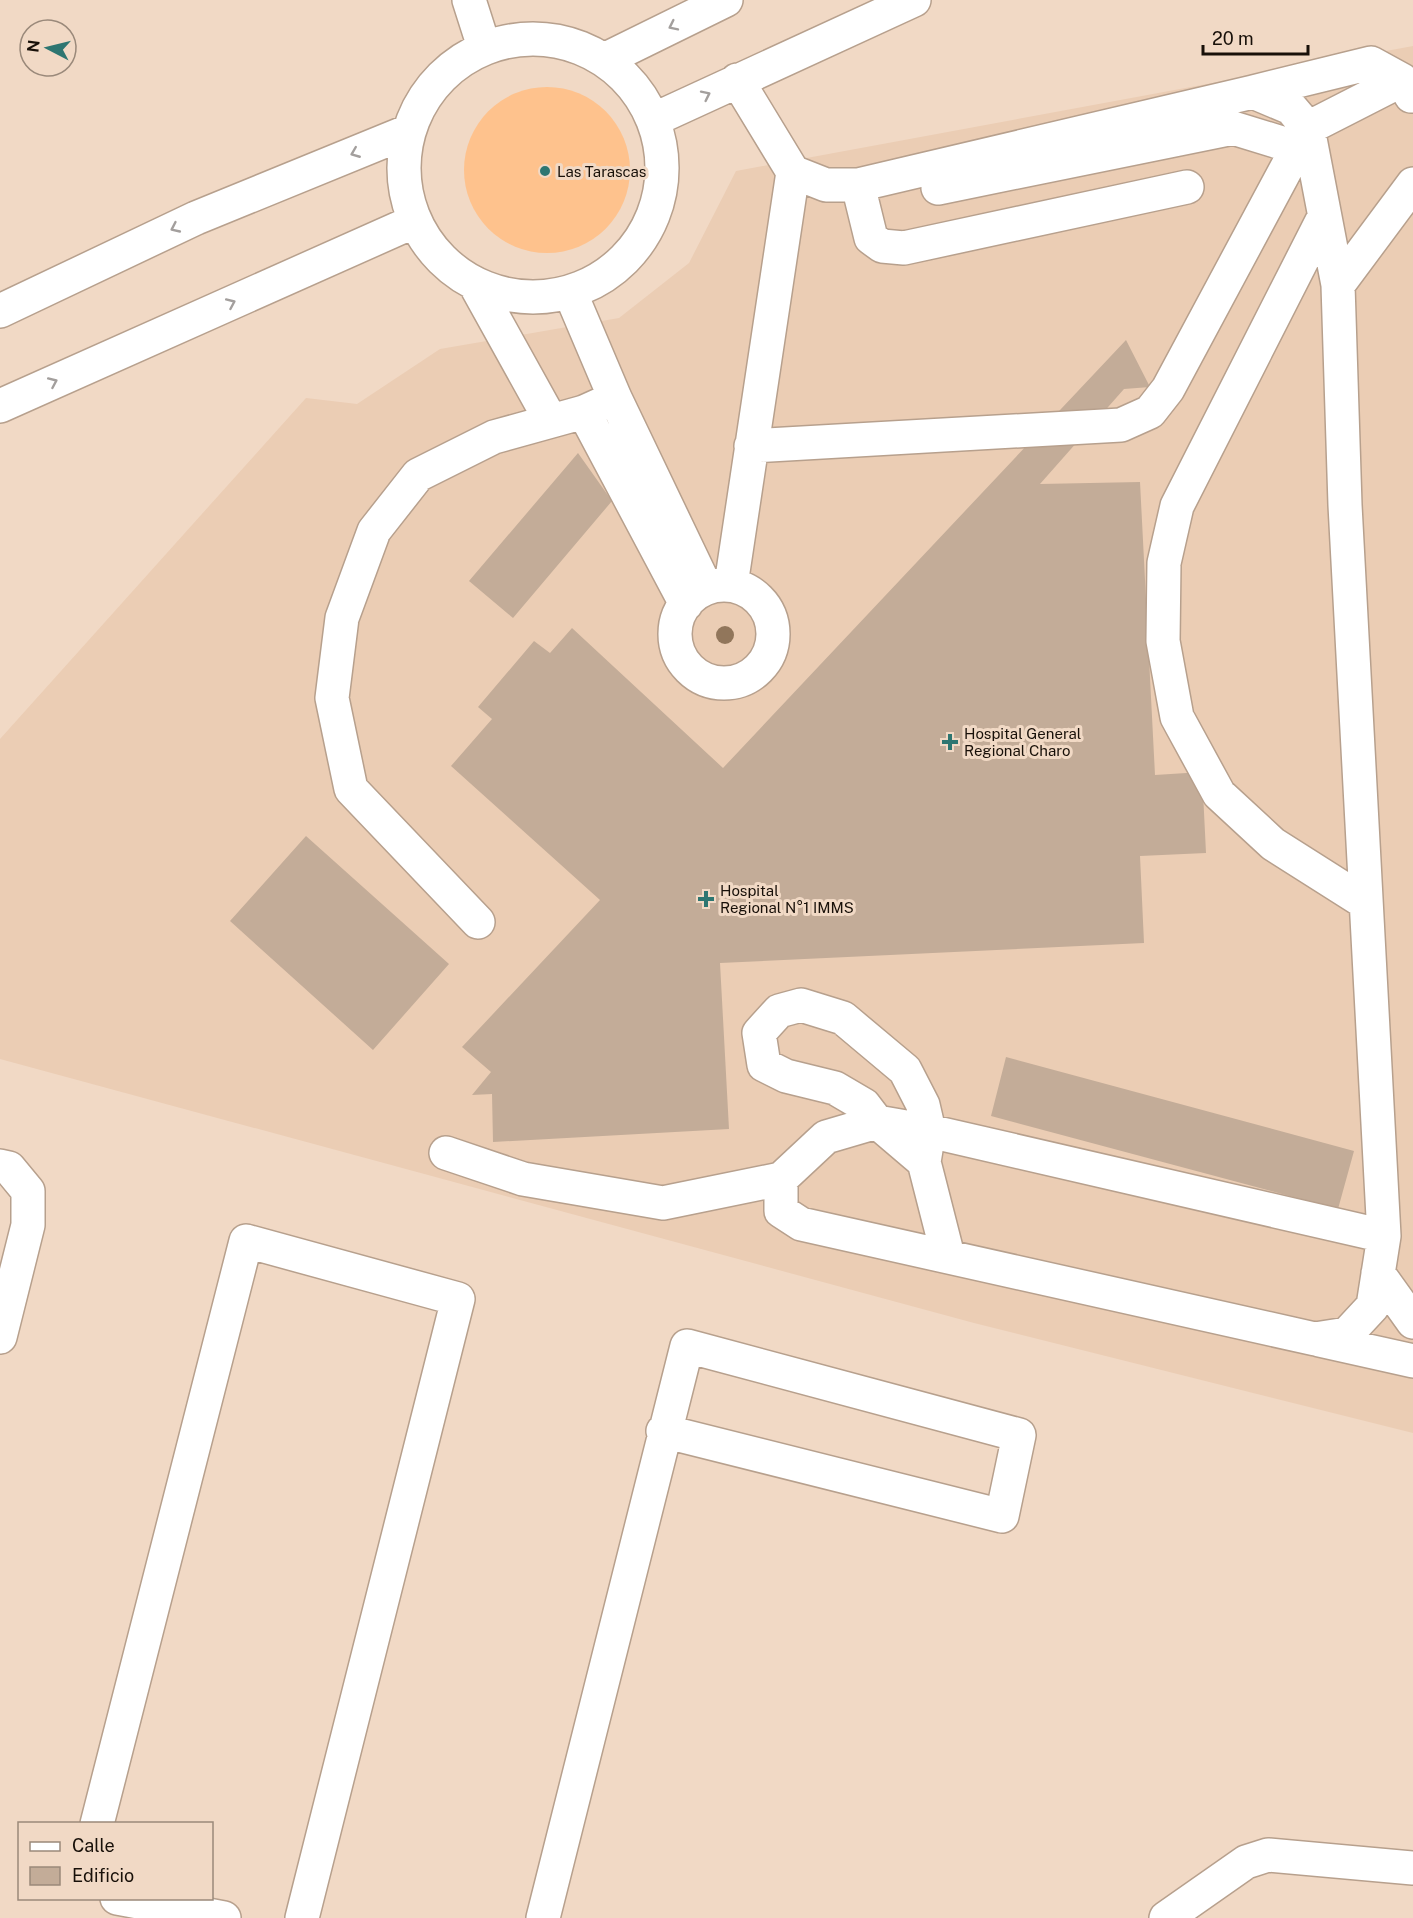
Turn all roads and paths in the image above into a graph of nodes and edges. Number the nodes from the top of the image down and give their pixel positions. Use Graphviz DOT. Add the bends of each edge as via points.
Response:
graph roads {
  1 [pos="469,0"];
  2 [pos="726,0"];
  3 [pos="914,0"];
  4 [pos="484,48"];
  5 [pos="604,60"];
  6 [pos="737,80"];
  7 [pos="1408,90"];
  8 [pos="1253,92"];
  9 [pos="653,120"];
  10 [pos="409,131"];
  11 [pos="1303,138"];
  12 [pos="793,172"];
  13 [pos="1413,184"];
  14 [pos="1187,187"];
  15 [pos="860,194"];
  16 [pos="1324,217"];
  17 [pos="415,221"];
  18 [pos="475,284"];
  19 [pos="1338,285"];
  20 [pos="570,292"];
  21 [pos="0,311"];
  22 [pos="615,398"];
  23 [pos="0,406"];
  24 [pos="584,412"];
  25 [pos="551,421"];
  26 [pos="751,446"];
  27 [pos="708,593"];
  28 [pos="1366,903"];
  29 [pos="478,922"];
  30 [pos="877,1122"];
  31 [pos="926,1146"];
  32 [pos="446,1153"];
  33 [pos="0,1166"];
  34 [pos="781,1179"];
  35 [pos="1384,1236"];
  36 [pos="948,1256"];
  37 [pos="1378,1273"];
  38 [pos="1413,1322"];
  39 [pos="0,1337"];
  40 [pos="1315,1339"];
  41 [pos="1413,1361"];
  42 [pos="663,1431"];
  43 [pos="98,1822"];
  44 [pos="1413,1868"];
  45 [pos="121,1900"];
  46 [pos="191,1916"];
  47 [pos="224,1918"];
  48 [pos="302,1918"];
  49 [pos="543,1918"];
  50 [pos="1166,1918"];
  1 -- 4 [label="street"];
  2 -- 5 [label="street, one-way"];
  3 -- 6 [label="street"];
  4 -- 5 [label="street" via="508,40 533,38 561,41"];
  4 -- 10 [label="street" via="450,68 421,102"];
  5 -- 9 [label="street" via="627,79"];
  9 -- 6 [label="street, one-way"];
  6 -- 12 [label="street"];
  7 -- 8 [label="street" via="1371,63"];
  7 -- 11 [label="street"];
  8 -- 11 [label="street" via="1292,108"];
  8 -- 15 [label="street"];
  9 -- 20 [label="street" via="661,185 647,227 631,252 609,272"];
  10 -- 17 [label="street" via="404,183"];
  10 -- 21 [label="street, one-way" via="196,218"];
  11 -- 15 [label="street" via="1233,128"];
  11 -- 16 [label="street"];
  11 -- 26 [label="street" via="1168,389 1150,412 1121,425"];
  12 -- 15 [label="street"];
  12 -- 26 [label="street"];
  13 -- 19 [label="street"];
  14 -- 15 [label="street" via="904,248 882,246 872,238"];
  16 -- 19 [label="street"];
  16 -- 28 [label="street" via="1177,506 1164,563 1163,641 1177,717 1220,794 1273,844"];
  17 -- 18 [label="street" via="433,250"];
  23 -- 17 [label="street, one-way"];
  18 -- 20 [label="street" via="524,298"];
  18 -- 25 [label="street"];
  19 -- 28 [label="street"];
  20 -- 22 [label="street"];
  22 -- 24 [label="street"];
  22 -- 27 [label="street"];
  24 -- 25 [label="street"];
  24 -- 27 [label="street"];
  25 -- 29 [label="street" via="494,437 418,475 374,531 342,618 332,698 351,789"];
  26 -- 27 [label="street"];
  28 -- 35 [label="street"];
  30 -- 31 [label="street"];
  30 -- 31 [label="street" via="864,1106 835,1088 786,1076 764,1065 759,1033 780,1011 801,1005 843,1018 905,1070 923,1105"];
  30 -- 34 [label="street" via="826,1137"];
  31 -- 35 [label="street"];
  31 -- 36 [label="street"];
  32 -- 34 [label="street" via="523,1179 663,1203"];
  33 -- 39 [label="street" via="9,1168 28,1191 28,1225"];
  34 -- 36 [label="street" via="781,1211 801,1224"];
  35 -- 37 [label="street"];
  36 -- 40 [label="street"];
  37 -- 38 [label="street"];
  37 -- 40 [label="street" via="1373,1306 1347,1334"];
  40 -- 41 [label="street"];
  42 -- 42 [label="street" via="1002,1516 1019,1435 687,1346"];
  42 -- 49 [label="street"];
  43 -- 48 [label="street" via="246,1241 458,1299"];
  44 -- 50 [label="street" via="1268,1855 1246,1862"];
  45 -- 46 [label="street"];
  46 -- 47 [label="street"];
}
